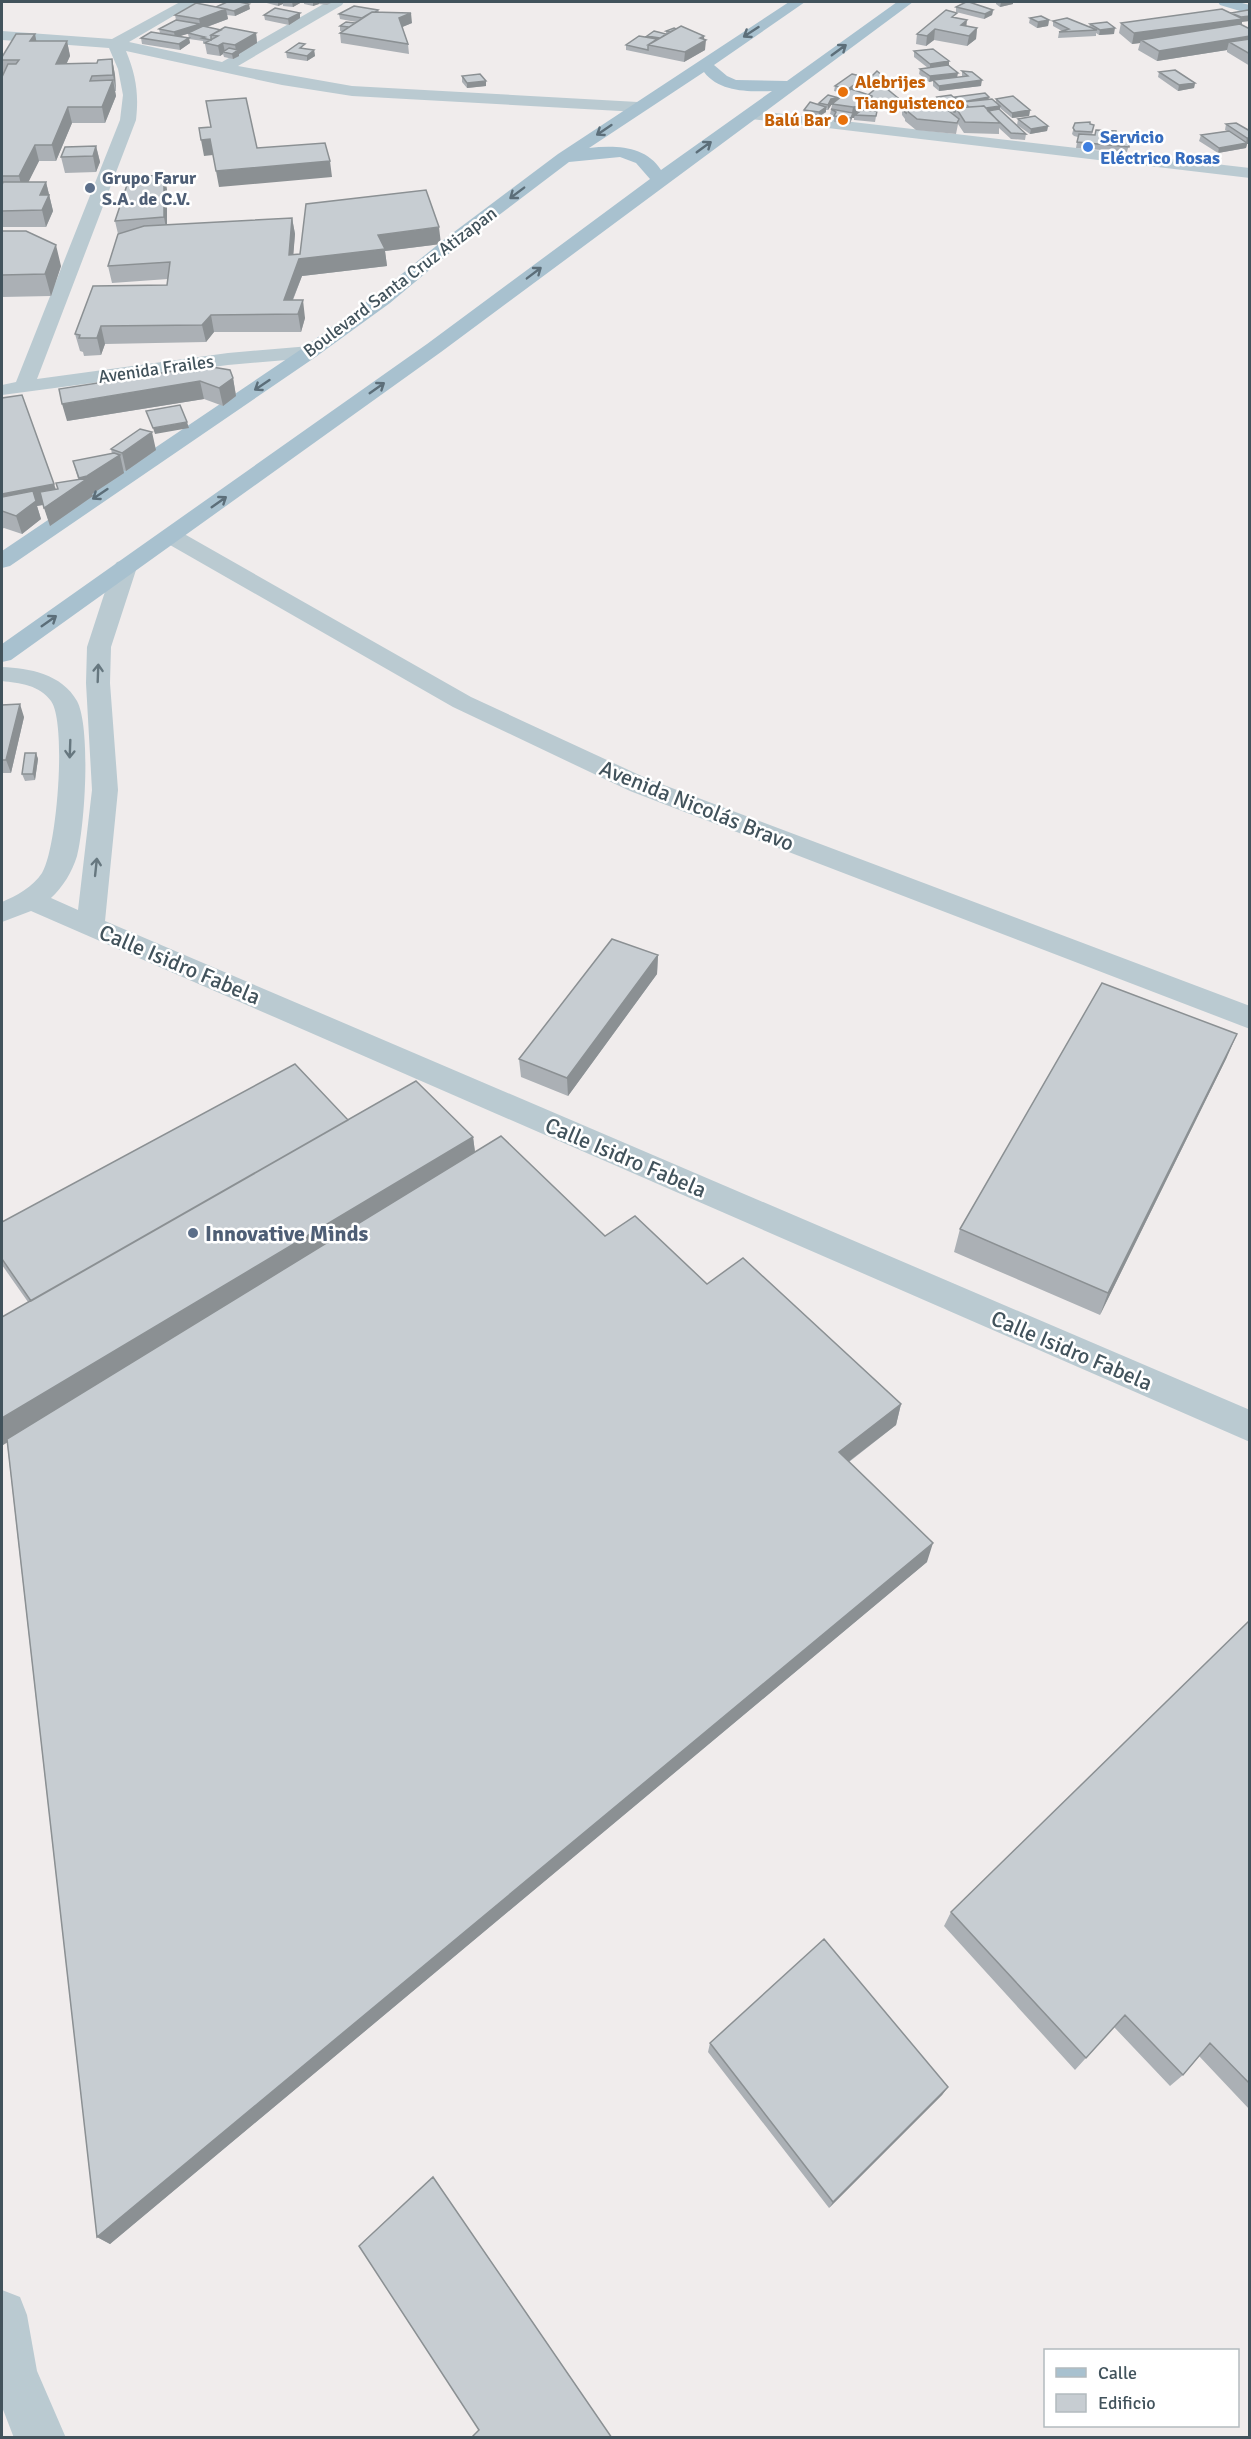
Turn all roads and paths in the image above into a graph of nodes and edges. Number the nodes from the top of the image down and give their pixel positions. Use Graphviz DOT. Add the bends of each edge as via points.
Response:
graph roads {
  1 [pos="190,2"];
  2 [pos="338,2"];
  3 [pos="798,2"];
  4 [pos="906,2"];
  5 [pos="1225,2"];
  6 [pos="1250,10"];
  7 [pos="2,35"];
  8 [pos="115,44"];
  9 [pos="705,63"];
  10 [pos="223,68"];
  11 [pos="791,85"];
  12 [pos="638,107"];
  13 [pos="748,115"];
  14 [pos="564,158"];
  15 [pos="1250,173"];
  16 [pos="659,180"];
  17 [pos="310,352"];
  18 [pos="24,387"];
  19 [pos="2,390"];
  20 [pos="171,536"];
  21 [pos="2,561"];
  22 [pos="125,567"];
  23 [pos="2,655"];
  24 [pos="2,674"];
  25 [pos="32,900"];
  26 [pos="2,913"];
  27 [pos="90,926"];
  28 [pos="1250,1018"];
  29 [pos="1250,1427"];
  30 [pos="2,2315"];
  31 [pos="40,2438"];
  1 -- 8 [label="street"];
  2 -- 10 [label="street"];
  3 -- 9 [label="main road, Boulevard Santa Cruz Atizapan, one-way"];
  11 -- 4 [label="main road, one-way"];
  5 -- 6 [label="main road"];
  7 -- 8 [label="street"];
  8 -- 10 [label="street"];
  8 -- 18 [label="street" via="126,69 131,95 128,120"];
  9 -- 11 [label="main road" via="714,76 736,85"];
  9 -- 12 [label="main road, Boulevard Santa Cruz Atizapan"];
  10 -- 12 [label="street" via="352,91"];
  11 -- 13 [label="main road"];
  12 -- 14 [label="main road, Boulevard Santa Cruz Atizapan, one-way"];
  13 -- 15 [label="street"];
  16 -- 13 [label="main road, one-way"];
  14 -- 16 [label="main road" via="600,152 632,154 645,159"];
  14 -- 17 [label="main road, Boulevard Santa Cruz Atizapan, one-way"];
  20 -- 16 [label="main road, one-way" via="434,348"];
  17 -- 18 [label="street, Avenida Frailes" via="228,359"];
  17 -- 21 [label="main road, Boulevard Santa Cruz Atizapan, one-way"];
  18 -- 19 [label="street, Avenida Frailes"];
  20 -- 22 [label="main road"];
  20 -- 28 [label="street, Avenida Nicolás Bravo" via="462,702 639,785"];
  23 -- 22 [label="main road, one-way"];
  27 -- 22 [label="street, one-way" via="105,790 99,647"];
  24 -- 25 [label="street, one-way" via="41,681 56,690 67,705 71,723 68,828 63,854 51,880"];
  25 -- 26 [label="street"];
  25 -- 27 [label="street, Calle Isidro Fabela"];
  27 -- 29 [label="street, Calle Isidro Fabela"];
  30 -- 31 [label="street" via="12,2372"];
}
